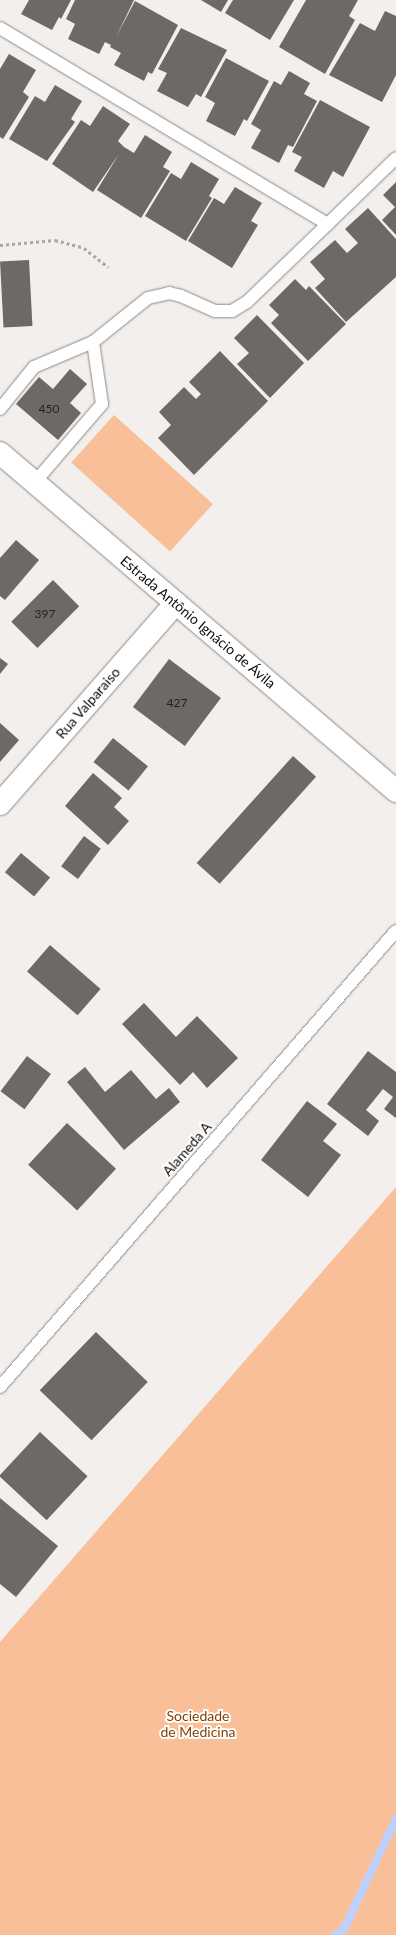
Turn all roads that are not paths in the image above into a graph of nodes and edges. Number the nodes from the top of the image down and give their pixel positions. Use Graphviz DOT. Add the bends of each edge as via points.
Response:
graph roads {
  1 [pos="0,28"];
  2 [pos="396,158"];
  3 [pos="328,224"];
  4 [pos="93,342"];
  5 [pos="0,409"];
  6 [pos="0,453"];
  7 [pos="35,482"];
  8 [pos="176,602"];
  9 [pos="396,791"];
  10 [pos="0,804"];
  11 [pos="396,931"];
  12 [pos="0,1387"];
  1 -- 3 [label="lane"];
  2 -- 3 [label="lane"];
  3 -- 4 [label="lane" via="247,302 232,311 215,311 169,293 155,296 148,298"];
  4 -- 5 [label="lane" via="34,367"];
  4 -- 7 [label="lane" via="102,404"];
  6 -- 7 [label="street, Estrada Antônio Ignácio de Ávila"];
  7 -- 8 [label="street, Estrada Antônio Ignácio de Ávila"];
  8 -- 9 [label="street, Estrada Antônio Ignácio de Ávila"];
  8 -- 10 [label="street, Rua Valparaiso"];
  11 -- 12 [label="lane, Alameda A"];
}
